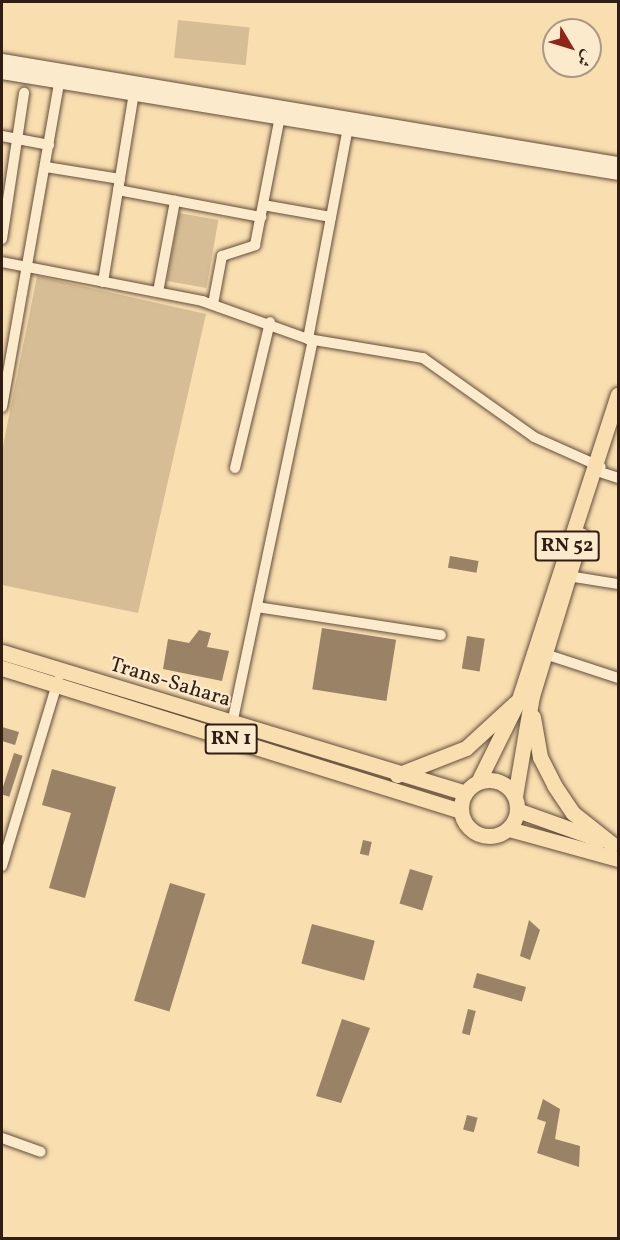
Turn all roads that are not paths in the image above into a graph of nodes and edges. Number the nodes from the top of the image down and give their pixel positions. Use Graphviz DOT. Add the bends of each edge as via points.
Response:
graph roads {
  1 [pos="2,61"];
  2 [pos="2,72"];
  3 [pos="61,76"];
  4 [pos="134,88"];
  5 [pos="24,93"];
  6 [pos="281,113"];
  7 [pos="349,124"];
  8 [pos="2,136"];
  9 [pos="17,139"];
  10 [pos="49,144"];
  11 [pos="618,164"];
  12 [pos="46,166"];
  13 [pos="618,173"];
  14 [pos="119,185"];
  15 [pos="175,201"];
  16 [pos="263,204"];
  17 [pos="331,217"];
  18 [pos="261,218"];
  19 [pos="2,239"];
  20 [pos="2,262"];
  21 [pos="30,267"];
  22 [pos="103,282"];
  23 [pos="158,292"];
  24 [pos="213,304"];
  25 [pos="270,322"];
  26 [pos="311,340"];
  27 [pos="618,395"];
  28 [pos="2,407"];
  29 [pos="618,424"];
  30 [pos="235,468"];
  31 [pos="598,468"];
  32 [pos="618,478"];
  33 [pos="568,576"];
  34 [pos="618,584"];
  35 [pos="257,607"];
  36 [pos="441,635"];
  37 [pos="2,652"];
  38 [pos="545,654"];
  39 [pos="2,668"];
  40 [pos="59,678"];
  41 [pos="618,678"];
  42 [pos="525,698"];
  43 [pos="232,724"];
  44 [pos="397,775"];
  45 [pos="478,782"];
  46 [pos="465,794"];
  47 [pos="516,803"];
  48 [pos="461,811"];
  49 [pos="509,829"];
  50 [pos="615,845"];
  51 [pos="618,859"];
  52 [pos="2,866"];
  53 [pos="2,1138"];
  54 [pos="40,1152"];
  1 -- 3 [label="main road"];
  2 -- 3 [label="main road"];
  3 -- 4 [label="main road"];
  3 -- 10 [label="street"];
  4 -- 6 [label="main road"];
  4 -- 14 [label="street"];
  5 -- 9 [label="street"];
  6 -- 7 [label="main road"];
  6 -- 16 [label="street"];
  7 -- 11 [label="main road"];
  7 -- 13 [label="main road"];
  7 -- 17 [label="street"];
  8 -- 9 [label="street"];
  9 -- 10 [label="street"];
  9 -- 19 [label="street"];
  10 -- 12 [label="street"];
  12 -- 14 [label="street"];
  12 -- 21 [label="street"];
  14 -- 15 [label="street"];
  14 -- 22 [label="street"];
  15 -- 18 [label="street"];
  15 -- 23 [label="street"];
  16 -- 17 [label="street"];
  16 -- 18 [label="street"];
  17 -- 26 [label="street"];
  18 -- 24 [label="street" via="255,245 222,256"];
  20 -- 21 [label="street"];
  21 -- 22 [label="street"];
  21 -- 28 [label="street"];
  22 -- 23 [label="street"];
  23 -- 24 [label="street"];
  24 -- 25 [label="street"];
  25 -- 26 [label="street"];
  25 -- 30 [label="street"];
  26 -- 31 [label="street" via="431,362 534,437"];
  26 -- 35 [label="street"];
  27 -- 31 [label="main road, RN 52"];
  29 -- 31 [label="main road, RN 52"];
  31 -- 32 [label="street"];
  31 -- 33 [label="main road, RN 52"];
  31 -- 42 [label="main road, RN 52"];
  33 -- 34 [label="street"];
  33 -- 38 [label="main road, RN 52"];
  35 -- 36 [label="street"];
  35 -- 43 [label="street"];
  37 -- 40 [label="main road, Trans-Sahara / RN 1"];
  38 -- 41 [label="street"];
  38 -- 42 [label="main road, RN 52"];
  39 -- 40 [label="main road, Trans-Sahara / RN 1"];
  40 -- 43 [label="main road, Trans-Sahara / RN 1"];
  40 -- 48 [label="main road, Trans-Sahara / RN 1"];
  40 -- 52 [label="street"];
  42 -- 44 [label="main road" via="466,748"];
  42 -- 45 [label="main road"];
  42 -- 47 [label="main road"];
  42 -- 50 [label="main road" via="540,757 554,784 573,813"];
  43 -- 44 [label="main road, Trans-Sahara / RN 1"];
  44 -- 46 [label="main road, Trans-Sahara / RN 1"];
  45 -- 46 [label="main road"];
  45 -- 47 [label="main road" via="495,780"];
  46 -- 48 [label="main road"];
  47 -- 49 [label="main road"];
  47 -- 50 [label="main road"];
  48 -- 49 [label="main road" via="475,833 493,837"];
  49 -- 51 [label="main road"];
  53 -- 54 [label="street"];
}
